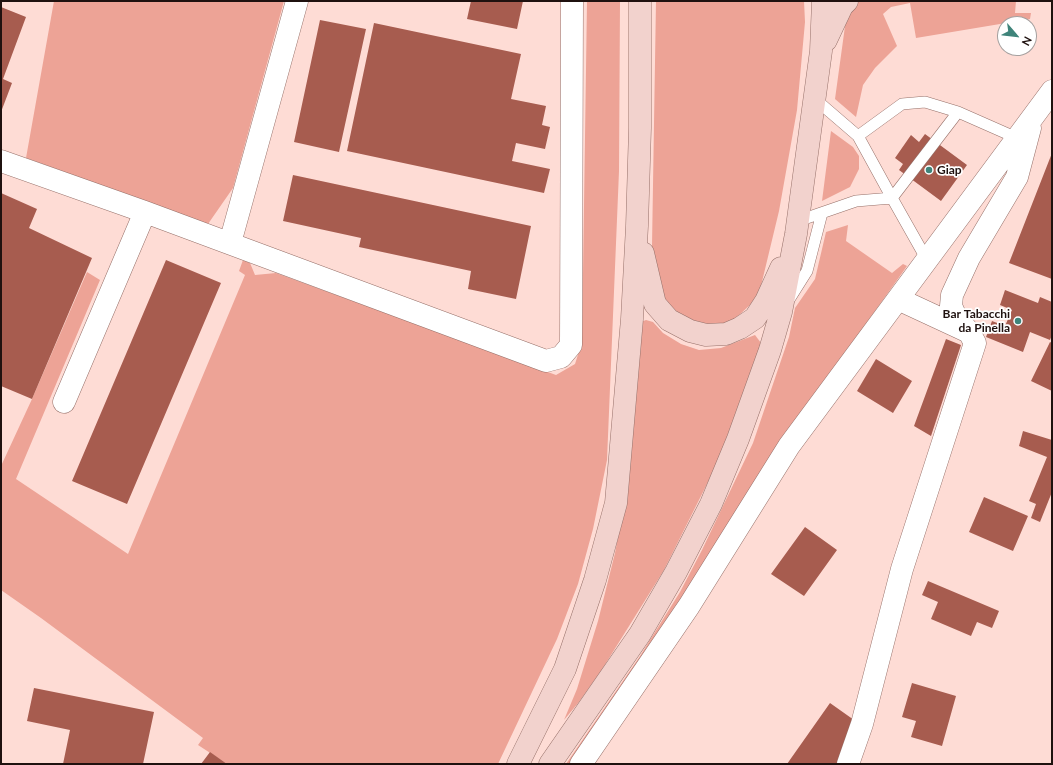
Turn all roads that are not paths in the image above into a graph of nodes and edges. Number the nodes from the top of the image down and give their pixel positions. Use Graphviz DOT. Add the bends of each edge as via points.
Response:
graph roads {
  1 [pos="297,1"];
  2 [pos="572,1"];
  3 [pos="640,1"];
  4 [pos="823,1"];
  5 [pos="847,1"];
  6 [pos="821,50"];
  7 [pos="1052,91"];
  8 [pos="815,99"];
  9 [pos="958,112"];
  10 [pos="1033,117"];
  11 [pos="858,136"];
  12 [pos="1017,138"];
  13 [pos="1,161"];
  14 [pos="892,198"];
  15 [pos="145,212"];
  16 [pos="822,213"];
  17 [pos="637,226"];
  18 [pos="797,227"];
  19 [pos="230,243"];
  20 [pos="927,260"];
  21 [pos="898,299"];
  22 [pos="781,312"];
  23 [pos="969,332"];
  24 [pos="64,402"];
  25 [pos="518,764"];
  26 [pos="550,764"];
  27 [pos="582,764"];
  28 [pos="848,764"];
  1 -- 19 [label="street"];
  2 -- 19 [label="street" via="571,345 560,357 546,361"];
  3 -- 17 [label="main road"];
  4 -- 6 [label="main road"];
  5 -- 6 [label="main road" via="842,6"];
  6 -- 8 [label="main road"];
  7 -- 10 [label="street"];
  8 -- 11 [label="lane"];
  8 -- 18 [label="main road"];
  9 -- 11 [label="lane" via="925,102 902,104"];
  9 -- 12 [label="lane"];
  9 -- 14 [label="lane"];
  10 -- 12 [label="street"];
  10 -- 23 [label="street" via="1017,177 969,258 952,295 951,306 956,317"];
  11 -- 14 [label="lane"];
  12 -- 20 [label="street"];
  13 -- 15 [label="street"];
  14 -- 16 [label="lane" via="856,201"];
  14 -- 20 [label="lane"];
  15 -- 19 [label="street"];
  15 -- 24 [label="street"];
  16 -- 18 [label="lane"];
  16 -- 22 [label="lane" via="807,271"];
  17 -- 18 [label="main road" via="655,304 669,320 690,331 706,335 726,334 755,318 766,301"];
  17 -- 25 [label="main road" via="632,319 616,503 595,580 565,669"];
  18 -- 22 [label="main road"];
  20 -- 21 [label="street"];
  21 -- 23 [label="street"];
  21 -- 27 [label="street" via="789,446 689,606"];
  22 -- 26 [label="main road" via="770,350 711,504 640,634"];
  23 -- 28 [label="street" via="975,343 902,569 862,724"];
}
